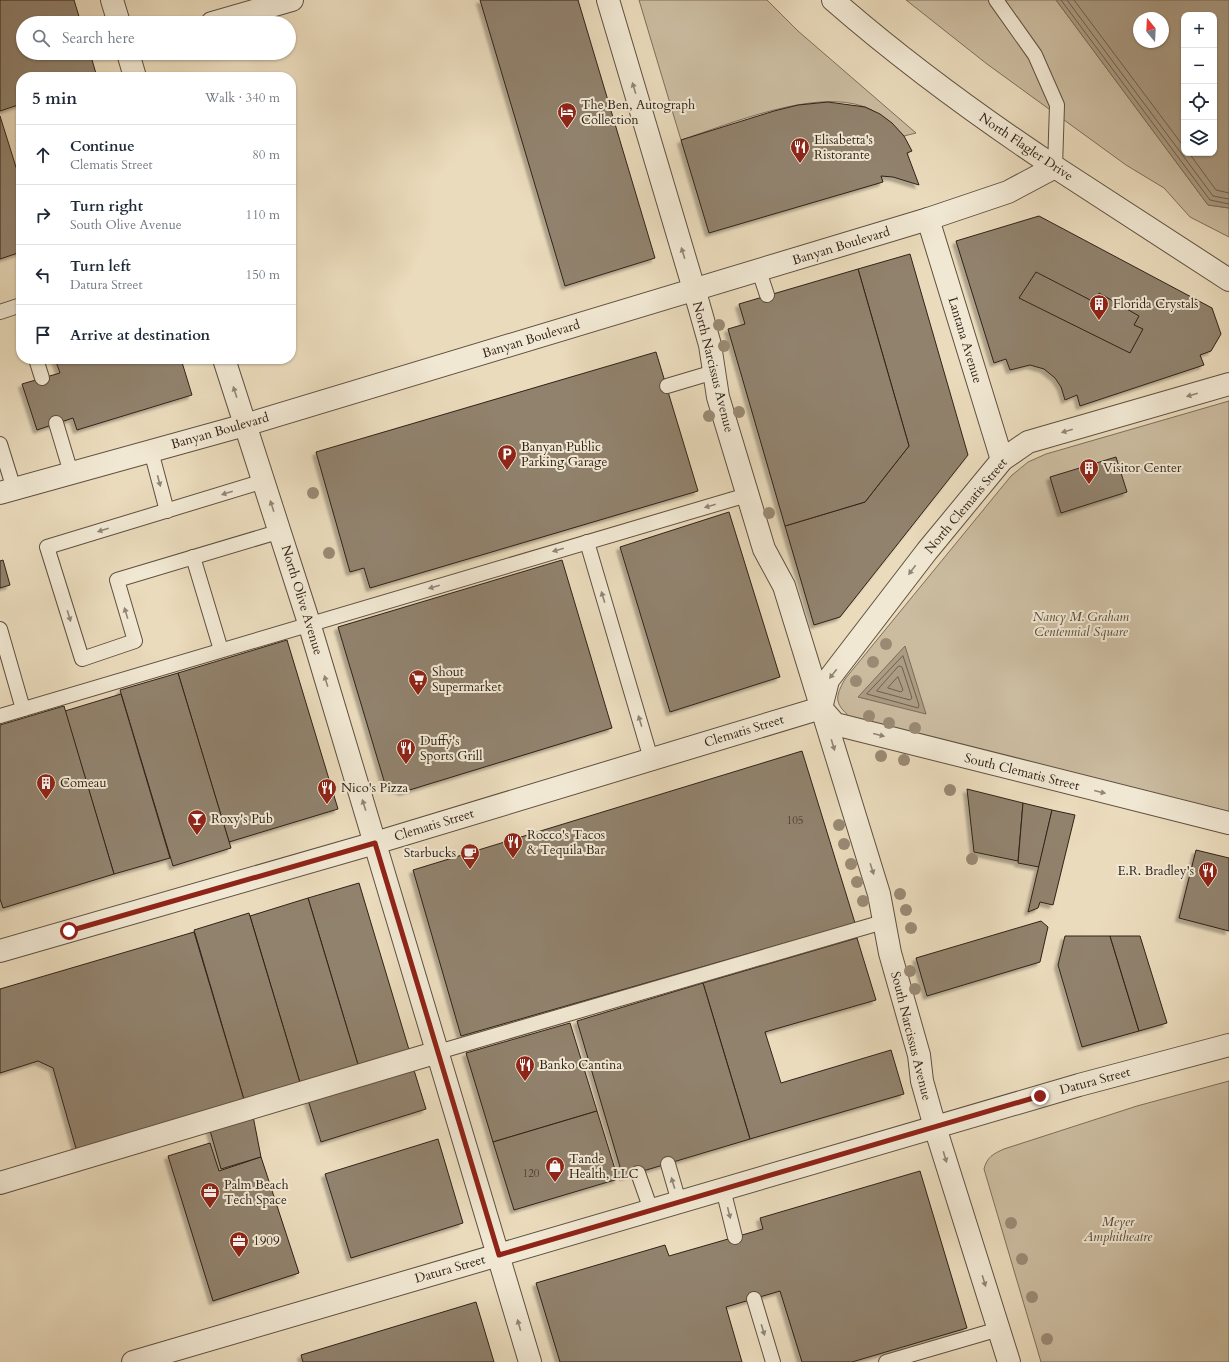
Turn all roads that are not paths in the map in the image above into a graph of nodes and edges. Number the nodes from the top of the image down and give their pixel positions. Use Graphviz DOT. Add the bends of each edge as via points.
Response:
graph roads {
  1 [pos="112,0"];
  2 [pos="292,0"];
  3 [pos="608,0"];
  4 [pos="833,0"];
  5 [pos="996,0"];
  6 [pos="117,16"];
  7 [pos="236,16"];
  8 [pos="130,60"];
  9 [pos="134,72"];
  10 [pos="1055,167"];
  11 [pos="928,219"];
  12 [pos="759,271"];
  13 [pos="1229,280"];
  14 [pos="694,290"];
  15 [pos="767,295"];
  16 [pos="16,308"];
  17 [pos="0,312"];
  18 [pos="38,364"];
  19 [pos="226,364"];
  20 [pos="714,372"];
  21 [pos="42,378"];
  22 [pos="1229,384"];
  23 [pos="667,386"];
  24 [pos="56,424"];
  25 [pos="246,425"];
  26 [pos="0,444"];
  27 [pos="151,451"];
  28 [pos="1002,460"];
  29 [pos="71,473"];
  30 [pos="264,481"];
  31 [pos="7,491"];
  32 [pos="747,495"];
  33 [pos="167,511"];
  34 [pos="281,531"];
  35 [pos="587,542"];
  36 [pos="193,557"];
  37 [pos="309,623"];
  38 [pos="1,635"];
  39 [pos="221,650"];
  40 [pos="821,708"];
  41 [pos="23,709"];
  42 [pos="0,716"];
  43 [pos="651,759"];
  44 [pos="1229,823"];
  45 [pos="375,843"];
  46 [pos="883,922"];
  47 [pos="0,951"];
  48 [pos="1229,1045"];
  49 [pos="438,1052"];
  50 [pos="935,1127"];
  51 [pos="668,1164"];
  52 [pos="638,1173"];
  53 [pos="0,1183"];
  54 [pos="723,1189"];
  55 [pos="679,1202"];
  56 [pos="652,1210"];
  57 [pos="735,1237"];
  58 [pos="499,1255"];
  59 [pos="754,1299"];
  60 [pos="999,1329"];
  61 [pos="133,1362"];
  62 [pos="530,1362"];
  63 [pos="773,1362"];
  64 [pos="886,1362"];
  65 [pos="1009,1362"];
  1 -- 6 [label="street"];
  2 -- 7 [label="street"];
  14 -- 3 [label="street, North Narcissus Avenue, one-way"];
  4 -- 10 [label="street, North Flagler Drive" via="874,36 1001,131"];
  5 -- 10 [label="lane" via="1036,56 1057,105"];
  8 -- 9 [label="street"];
  10 -- 11 [label="street, Banyan Boulevard" via="1008,192"];
  10 -- 13 [label="street, North Flagler Drive"];
  11 -- 12 [label="street, Banyan Boulevard"];
  11 -- 28 [label="street, Lantana Avenue"];
  12 -- 14 [label="street, Banyan Boulevard"];
  12 -- 15 [label="lane"];
  14 -- 20 [label="street, North Narcissus Avenue" via="710,345"];
  14 -- 25 [label="street, Banyan Boulevard"];
  16 -- 17 [label="lane"];
  18 -- 21 [label="lane"];
  25 -- 19 [label="street, North Olive Avenue, one-way"];
  20 -- 23 [label="lane"];
  20 -- 32 [label="street, North Narcissus Avenue" via="718,397"];
  22 -- 28 [label="street, North Clematis Street, one-way" via="1028,442"];
  24 -- 29 [label="lane"];
  25 -- 27 [label="street, Banyan Boulevard"];
  25 -- 30 [label="street, North Olive Avenue"];
  26 -- 31 [label="lane"];
  27 -- 29 [label="street, Banyan Boulevard"];
  27 -- 33 [label="lane, one-way"];
  28 -- 40 [label="street, North Clematis Street, one-way" via="927,551 828,680"];
  29 -- 31 [label="street, Banyan Boulevard"];
  30 -- 33 [label="lane, one-way"];
  34 -- 30 [label="street, North Olive Avenue, one-way"];
  32 -- 35 [label="lane, one-way"];
  32 -- 40 [label="street, North Narcissus Avenue" via="764,549 784,586"];
  33 -- 36 [label="lane, one-way" via="47,547 82,659 135,641 116,580"];
  34 -- 36 [label="lane"];
  34 -- 37 [label="street, North Olive Avenue"];
  35 -- 37 [label="lane, one-way"];
  43 -- 35 [label="lane, one-way"];
  36 -- 39 [label="lane"];
  37 -- 39 [label="lane"];
  45 -- 37 [label="street, North Olive Avenue, one-way"];
  38 -- 41 [label="lane"];
  39 -- 41 [label="lane"];
  40 -- 43 [label="street, Clematis Street"];
  40 -- 44 [label="street, South Clematis Street, one-way" via="836,724"];
  40 -- 46 [label="street, South Narcissus Avenue, one-way" via="879,894"];
  41 -- 42 [label="lane"];
  43 -- 45 [label="street, Clematis Street"];
  45 -- 47 [label="street, Clematis Street"];
  45 -- 49 [label="street, North Olive Avenue"];
  46 -- 49 [label="lane"];
  46 -- 50 [label="street, South Narcissus Avenue" via="919,1055 922,1081"];
  48 -- 50 [label="street, Datura Street"];
  49 -- 53 [label="street"];
  49 -- 58 [label="street, North Olive Avenue"];
  50 -- 54 [label="street, Datura Street"];
  50 -- 60 [label="street, South Narcissus Avenue, one-way"];
  55 -- 51 [label="lane, one-way"];
  52 -- 56 [label="lane"];
  54 -- 55 [label="street, Datura Street"];
  54 -- 57 [label="lane, one-way"];
  55 -- 56 [label="street, Datura Street"];
  56 -- 58 [label="street, Datura Street"];
  58 -- 61 [label="street, Datura Street"];
  62 -- 58 [label="street, North Olive Avenue, one-way"];
  59 -- 63 [label="lane, one-way"];
  60 -- 64 [label="lane"];
  60 -- 65 [label="street, South Narcissus Avenue"];
}
